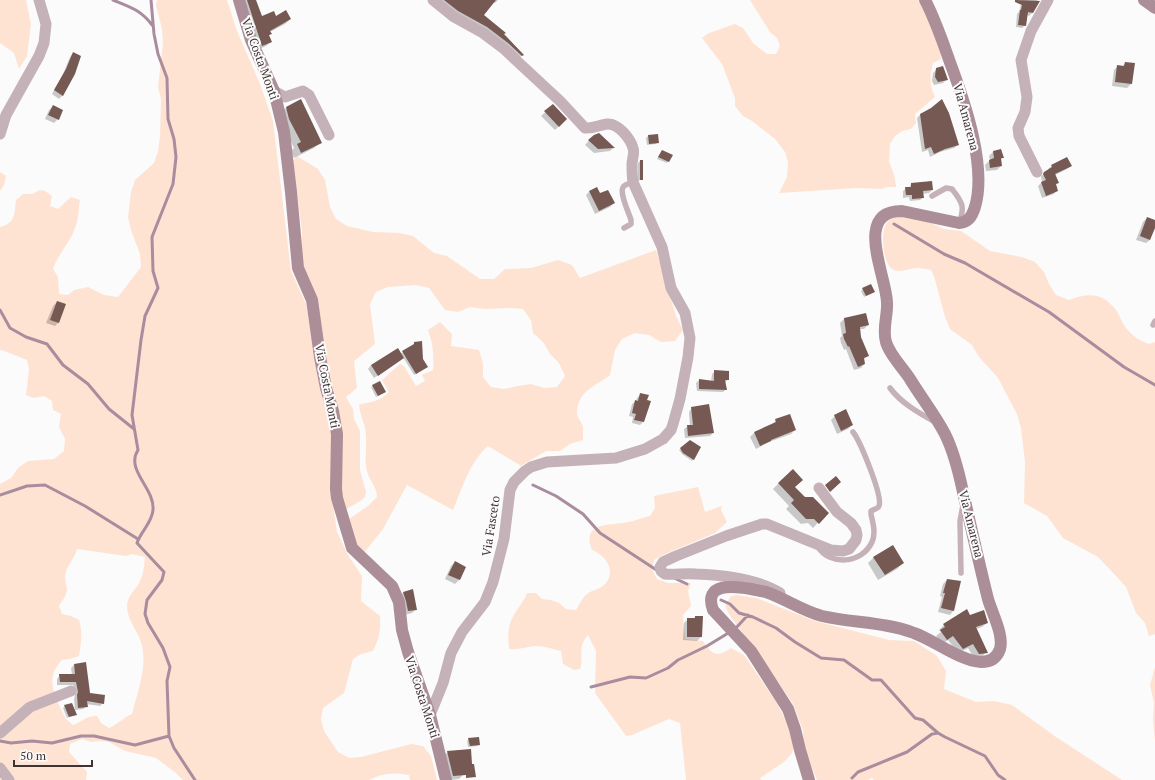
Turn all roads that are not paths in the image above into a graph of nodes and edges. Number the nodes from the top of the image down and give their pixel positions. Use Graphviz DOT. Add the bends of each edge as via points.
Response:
graph roads {
  1 [pos="39,0"];
  2 [pos="239,0"];
  3 [pos="925,0"];
  4 [pos="1048,0"];
  5 [pos="1144,0"];
  6 [pos="435,2"];
  7 [pos="1155,8"];
  8 [pos="274,91"];
  9 [pos="0,134"];
  10 [pos="329,135"];
  11 [pos="1037,172"];
  12 [pos="633,182"];
  13 [pos="932,196"];
  14 [pos="959,223"];
  15 [pos="624,228"];
  16 [pos="890,388"];
  17 [pos="939,424"];
  18 [pos="852,432"];
  19 [pos="819,488"];
  20 [pos="965,499"];
  21 [pos="816,545"];
  22 [pos="961,573"];
  23 [pos="786,601"];
  24 [pos="71,691"];
  25 [pos="430,715"];
  26 [pos="0,733"];
  27 [pos="0,768"];
  28 [pos="9,780"];
  29 [pos="446,780"];
  30 [pos="809,780"];
  1 -- 9 [label="street" via="46,24 44,43 6,116"];
  2 -- 8 [label="street, Via Costa Monti" via="251,40"];
  3 -- 14 [label="street, Via Amarena" via="935,20 963,99 976,150 978,186 975,205 970,218"];
  4 -- 11 [label="street" via="1031,31 1021,60 1026,112 1018,128 1019,136"];
  5 -- 7 [label="street"];
  6 -- 12 [label="street" via="503,48 585,128 607,124 621,130 633,148"];
  8 -- 10 [label="street" via="285,97 303,91 309,95"];
  8 -- 25 [label="street, Via Costa Monti" via="284,132 298,268 312,300 320,357 336,426 337,498 352,548 392,586 399,602 402,630 408,652"];
  12 -- 15 [label="lane" via="622,188 631,220 631,224"];
  12 -- 25 [label="street, Via Fasceto" via="662,246 671,288 685,313 690,338 680,399 671,430 655,445 645,449 616,458 547,462 531,467 514,482 510,490 504,539 493,582 485,602 462,632 451,653 443,683"];
  13 -- 14 [label="lane" via="946,188 952,189 963,207"];
  14 -- 17 [label="street, Via Amarena" via="896,211 885,215 875,230 887,301 886,344"];
  16 -- 17 [label="lane" via="896,396 923,416"];
  17 -- 20 [label="street, Via Amarena" via="958,469"];
  18 -- 21 [label="lane" via="857,437 871,470 879,499 880,506 871,511 874,533 872,542 864,552 845,560 827,557"];
  19 -- 21 [label="street" via="836,512 854,526 857,535 853,545 843,551"];
  20 -- 22 [label="lane" via="960,521"];
  20 -- 23 [label="street, Via Amarena" via="1000,640 999,651 994,659 975,661 910,631 821,616"];
  21 -- 23 [label="street" via="762,524 676,556 663,562 660,567 664,574 707,575 757,583 774,589 785,596"];
  23 -- 30 [label="street, Via Amarena" via="766,592 728,586 717,589 711,601 715,614 751,651 788,709"];
  24 -- 26 [label="street" via="30,707"];
  25 -- 29 [label="street, Via Costa Monti"];
  27 -- 28 [label="street"];
}
